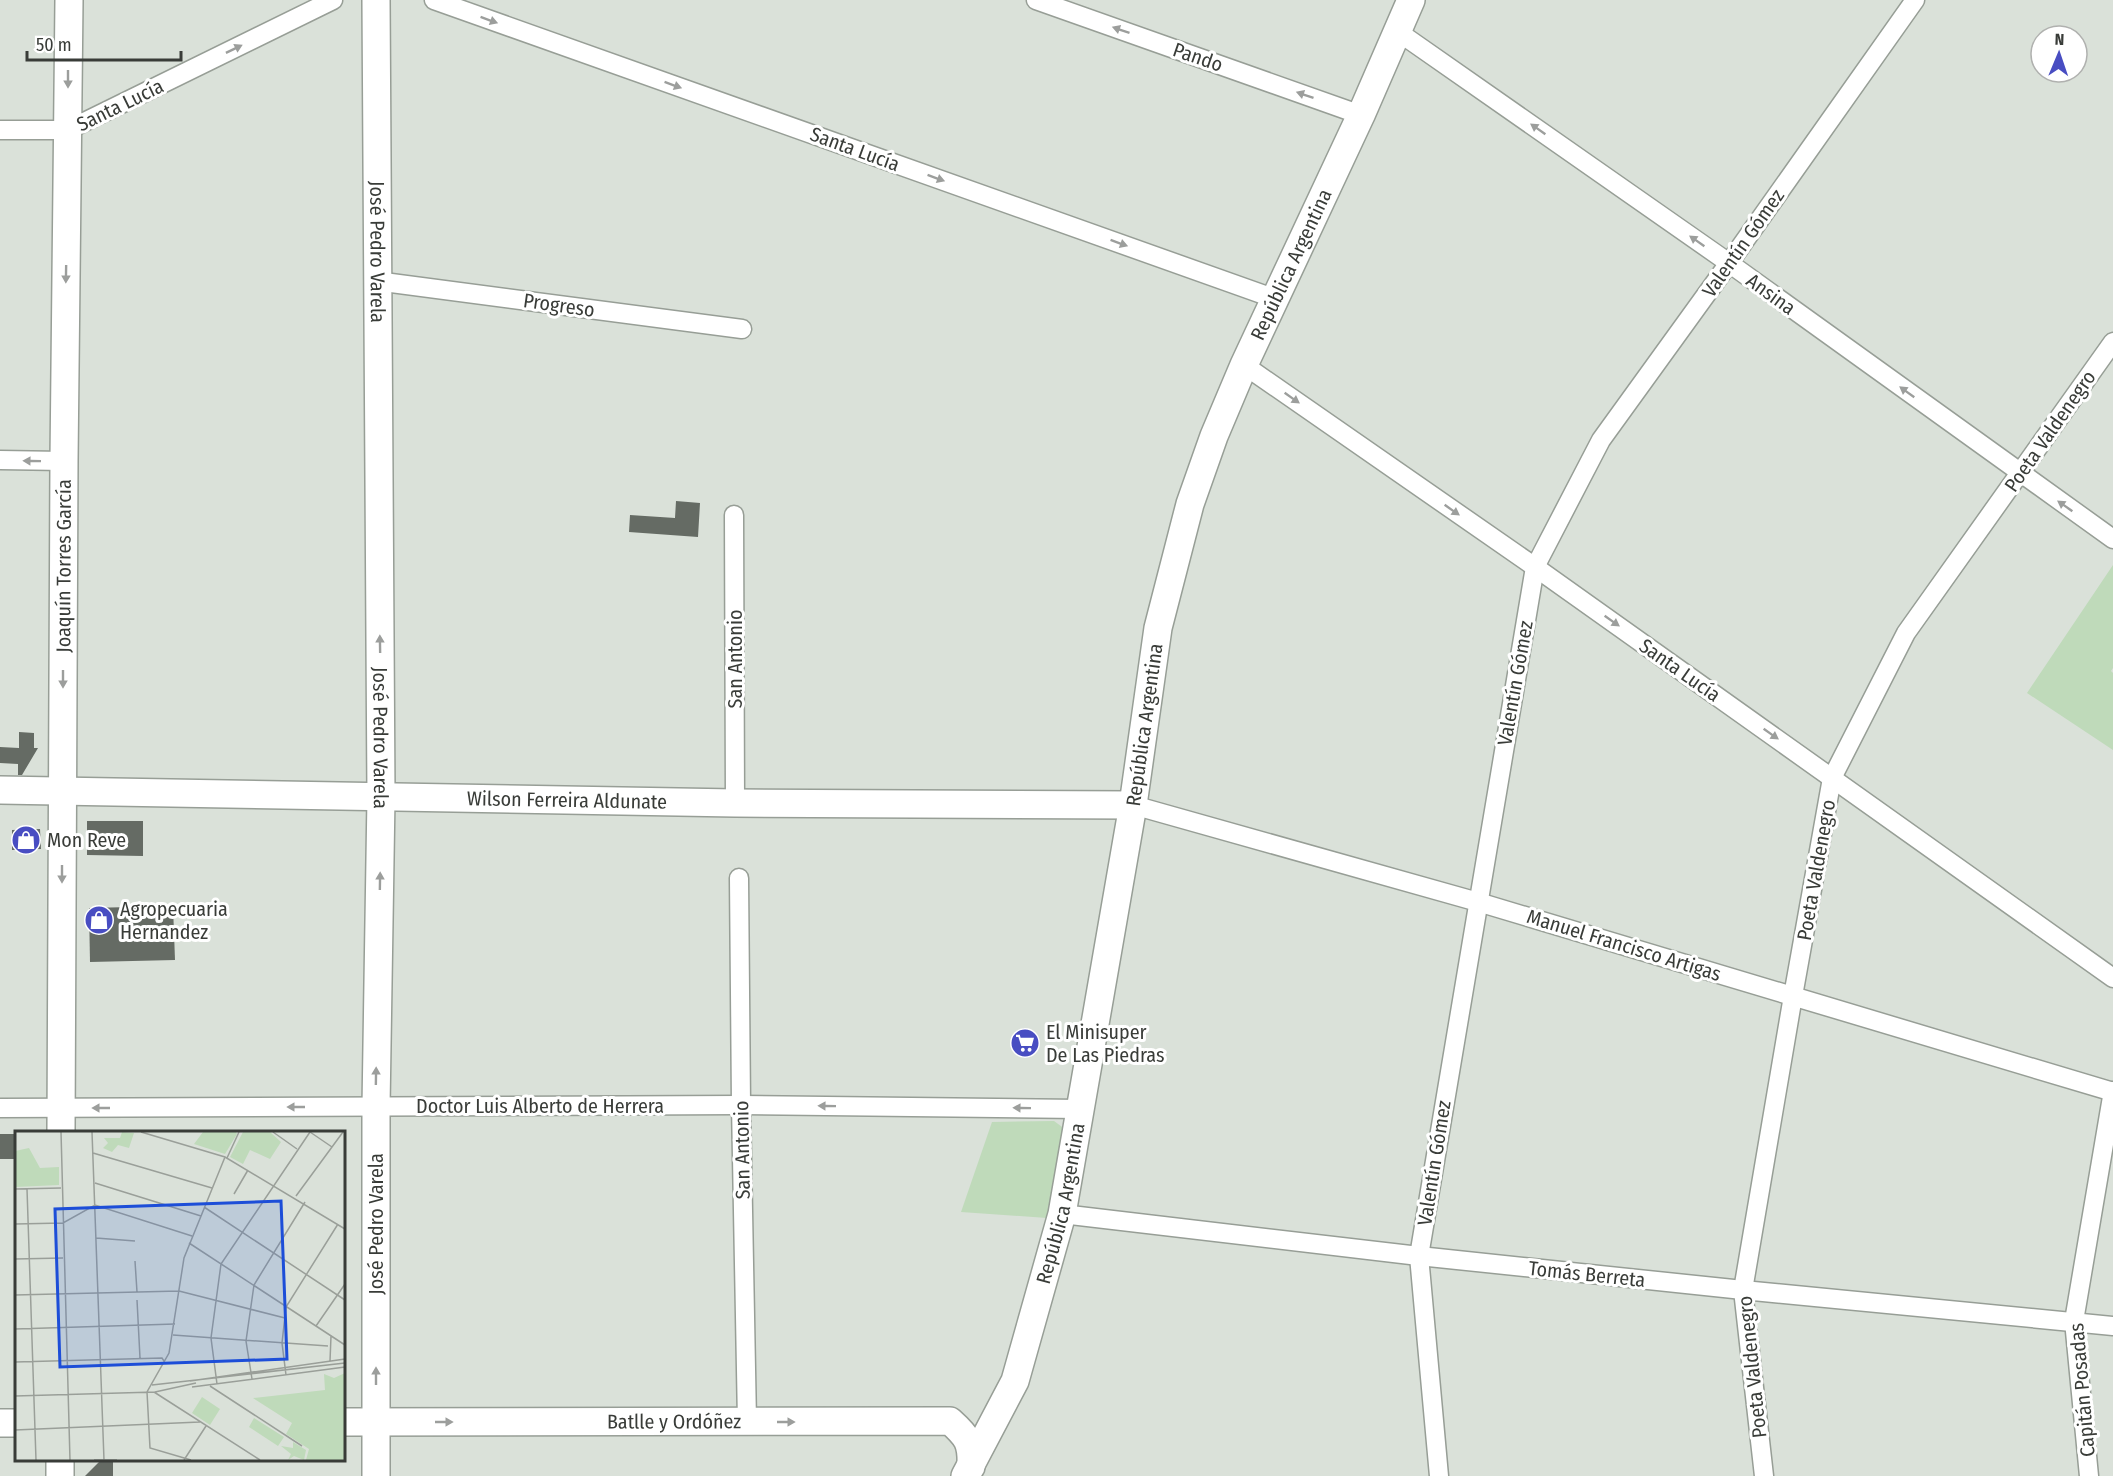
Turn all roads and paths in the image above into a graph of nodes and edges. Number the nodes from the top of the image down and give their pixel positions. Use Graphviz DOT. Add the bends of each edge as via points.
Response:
graph roads {
  1 [pos="69,0"];
  2 [pos="333,0"];
  3 [pos="376,0"];
  4 [pos="434,0"];
  5 [pos="1036,0"];
  6 [pos="1411,0"];
  7 [pos="1915,0"];
  8 [pos="1397,31"];
  9 [pos="1360,114"];
  10 [pos="0,130"];
  11 [pos="68,130"];
  12 [pos="1729,263"];
  13 [pos="376,280"];
  14 [pos="1276,299"];
  15 [pos="742,329"];
  16 [pos="2113,342"];
  17 [pos="1244,365"];
  18 [pos="0,460"];
  19 [pos="64,461"];
  20 [pos="2020,474"];
  21 [pos="734,515"];
  22 [pos="2113,539"];
  23 [pos="1535,567"];
  24 [pos="1832,778"];
  25 [pos="0,790"];
  26 [pos="62,790"];
  27 [pos="381,797"];
  28 [pos="735,802"];
  29 [pos="1133,805"];
  30 [pos="739,878"];
  31 [pos="1478,902"];
  32 [pos="2113,978"];
  33 [pos="1793,996"];
  34 [pos="2113,1091"];
  35 [pos="741,1105"];
  36 [pos="376,1107"];
  37 [pos="0,1108"];
  38 [pos="1080,1109"];
  39 [pos="61,1120"];
  40 [pos="1062,1214"];
  41 [pos="1419,1256"];
  42 [pos="1743,1290"];
  43 [pos="2074,1321"];
  44 [pos="2113,1326"];
  45 [pos="1001,1407"];
  46 [pos="376,1421"];
  47 [pos="950,1421"];
  48 [pos="345,1422"];
  49 [pos="747,1422"];
  50 [pos="968,1472"];
  51 [pos="376,1476"];
  52 [pos="1440,1476"];
  53 [pos="1764,1476"];
  54 [pos="2089,1476"];
  1 -- 11 [label="street, Joaquín Torres García, one-way"];
  11 -- 2 [label="street, Santa Lucía, one-way"];
  3 -- 13 [label="street, José Pedro Varela"];
  4 -- 14 [label="street, Santa Lucía, one-way"];
  9 -- 5 [label="street, Pando, one-way"];
  6 -- 8 [label="street, República Argentina"];
  7 -- 12 [label="street, Valentín Gómez"];
  8 -- 9 [label="street, República Argentina"];
  12 -- 8 [label="street, Ansina, one-way"];
  9 -- 14 [label="street, República Argentina"];
  10 -- 11 [label="street"];
  11 -- 19 [label="street, Joaquín Torres García, one-way"];
  20 -- 12 [label="street, Ansina, one-way"];
  12 -- 23 [label="street, Valentín Gómez" via="1601,440"];
  13 -- 15 [label="street, Progreso"];
  27 -- 13 [label="street, José Pedro Varela, one-way"];
  14 -- 17 [label="street, República Argentina"];
  16 -- 20 [label="street, Poeta Valdenegro"];
  17 -- 23 [label="street, Santa Lucía, one-way"];
  17 -- 29 [label="street, República Argentina" via="1190,504 1161,616"];
  19 -- 18 [label="street, one-way"];
  19 -- 26 [label="street, Joaquín Torres García, one-way"];
  22 -- 20 [label="street, Ansina, one-way"];
  20 -- 24 [label="street, Poeta Valdenegro" via="1906,633"];
  21 -- 28 [label="street, San Antonio"];
  23 -- 24 [label="street, Santa Lucía, one-way"];
  23 -- 31 [label="street, Valentín Gómez"];
  24 -- 32 [label="street, Santa Lucía"];
  24 -- 33 [label="street, Poeta Valdenegro"];
  25 -- 26 [label="street, Wilson Ferreira Aldunate"];
  26 -- 27 [label="street, Wilson Ferreira Aldunate"];
  26 -- 39 [label="street, Joaquín Torres García, one-way"];
  27 -- 28 [label="street, Wilson Ferreira Aldunate"];
  36 -- 27 [label="street, José Pedro Varela, one-way"];
  28 -- 29 [label="street, Wilson Ferreira Aldunate"];
  29 -- 31 [label="street, Manuel Francisco Artigas"];
  29 -- 38 [label="street, República Argentina"];
  30 -- 35 [label="street, San Antonio"];
  31 -- 33 [label="street, Manuel Francisco Artigas"];
  31 -- 41 [label="street, Valentín Gómez"];
  33 -- 34 [label="street, Manuel Francisco Artigas"];
  33 -- 42 [label="street, Poeta Valdenegro"];
  34 -- 43 [label="street, Capitán Posadas"];
  35 -- 36 [label="street, Doctor Luis Alberto de Herrera"];
  38 -- 35 [label="street, Doctor Luis Alberto de Herrera, one-way"];
  35 -- 49 [label="street, San Antonio"];
  36 -- 39 [label="street, Doctor Luis Alberto de Herrera, one-way"];
  46 -- 36 [label="street, José Pedro Varela, one-way"];
  37 -- 39 [label="street, Doctor Luis Alberto de Herrera"];
  38 -- 40 [label="street, República Argentina"];
  40 -- 41 [label="street, Tomás Berreta"];
  40 -- 45 [label="street, República Argentina" via="1015,1381"];
  41 -- 42 [label="street, Tomás Berreta"];
  41 -- 52 [label="street, Valentín Gómez"];
  42 -- 43 [label="street, Tomás Berreta"];
  42 -- 53 [label="street, Poeta Valdenegro"];
  43 -- 44 [label="street, Tomás Berreta"];
  43 -- 54 [label="street, Capitán Posadas"];
  45 -- 47 [label="street, Batlle y Ordóñez"];
  45 -- 50 [label="street, República Argentina"];
  46 -- 48 [label="street, Batlle y Ordóñez"];
  46 -- 49 [label="street, Batlle y Ordóñez, one-way"];
  46 -- 51 [label="street, José Pedro Varela"];
  49 -- 47 [label="street, Batlle y Ordóñez, one-way"];
  47 -- 50 [label="street" via="969,1442 972,1452"];
}
